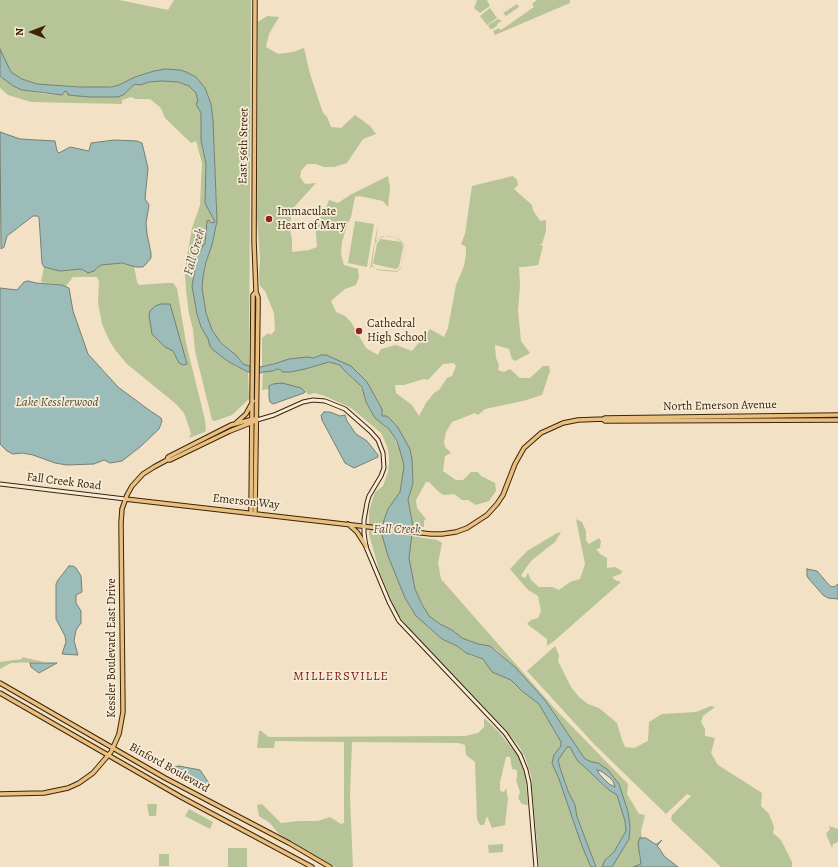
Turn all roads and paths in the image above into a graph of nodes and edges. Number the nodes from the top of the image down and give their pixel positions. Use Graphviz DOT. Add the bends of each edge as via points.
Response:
graph roads {
  1 [pos="255,0"];
  2 [pos="256,292"];
  3 [pos="253,401"];
  4 [pos="838,415"];
  5 [pos="257,420"];
  6 [pos="603,420"];
  7 [pos="838,420"];
  8 [pos="253,421"];
  9 [pos="235,423"];
  10 [pos="167,460"];
  11 [pos="0,484"];
  12 [pos="125,498"];
  13 [pos="250,512"];
  14 [pos="255,513"];
  15 [pos="348,524"];
  16 [pos="364,526"];
  17 [pos="366,546"];
  18 [pos="0,683"];
  19 [pos="0,693"];
  20 [pos="113,748"];
  21 [pos="109,756"];
  22 [pos="0,794"];
  23 [pos="312,867"];
  24 [pos="330,867"];
  25 [pos="536,867"];
  1 -- 2 [label="main road, East 56th Street"];
  2 -- 3 [label="main road, East 56th Street" via="253,295"];
  2 -- 5 [label="main road, East 56th Street"];
  3 -- 8 [label="main road, East 56th Street"];
  3 -- 9 [label="main road" via="245,416"];
  4 -- 6 [label="main road, North Emerson Avenue" via="667,416"];
  5 -- 8 [label="main road, Kessler Boulevard East Drive"];
  5 -- 14 [label="main road, East 56th Street"];
  5 -- 16 [label="main road" via="303,402 316,400 345,409 370,431 381,445 384,465 368,500"];
  6 -- 7 [label="main road, North Emerson Avenue"];
  6 -- 16 [label="main road, North Emerson Avenue" via="566,422 553,426 535,437 517,459 500,499 487,515 475,524 454,532 434,534"];
  8 -- 9 [label="main road, Kessler Boulevard East Drive"];
  8 -- 10 [label="main road, Kessler Boulevard East Drive"];
  8 -- 13 [label="main road, East 56th Street"];
  9 -- 10 [label="main road, Kessler Boulevard East Drive" via="175,453"];
  10 -- 12 [label="main road, Kessler Boulevard East Drive" via="143,474"];
  11 -- 12 [label="main road, Fall Creek Road"];
  12 -- 13 [label="main road, Emerson Way"];
  12 -- 20 [label="main road, Kessler Boulevard East Drive" via="121,523 123,712 121,729"];
  13 -- 14 [label="main road, Emerson Way"];
  14 -- 15 [label="main road, Emerson Way"];
  15 -- 16 [label="main road, Emerson Way"];
  15 -- 17 [label="main road"];
  16 -- 17 [label="main road"];
  17 -- 25 [label="main road" via="388,602 399,621 505,733 520,755 529,783"];
  18 -- 20 [label="main road, Binford Boulevard"];
  19 -- 21 [label="main road, Binford Boulevard"];
  20 -- 21 [label="main road, Kessler Boulevard East Drive"];
  20 -- 24 [label="main road, Binford Boulevard"];
  21 -- 22 [label="main road, Kessler Boulevard East Drive" via="89,776 78,784 64,789 42,793"];
  21 -- 23 [label="main road, Binford Boulevard"];
}
